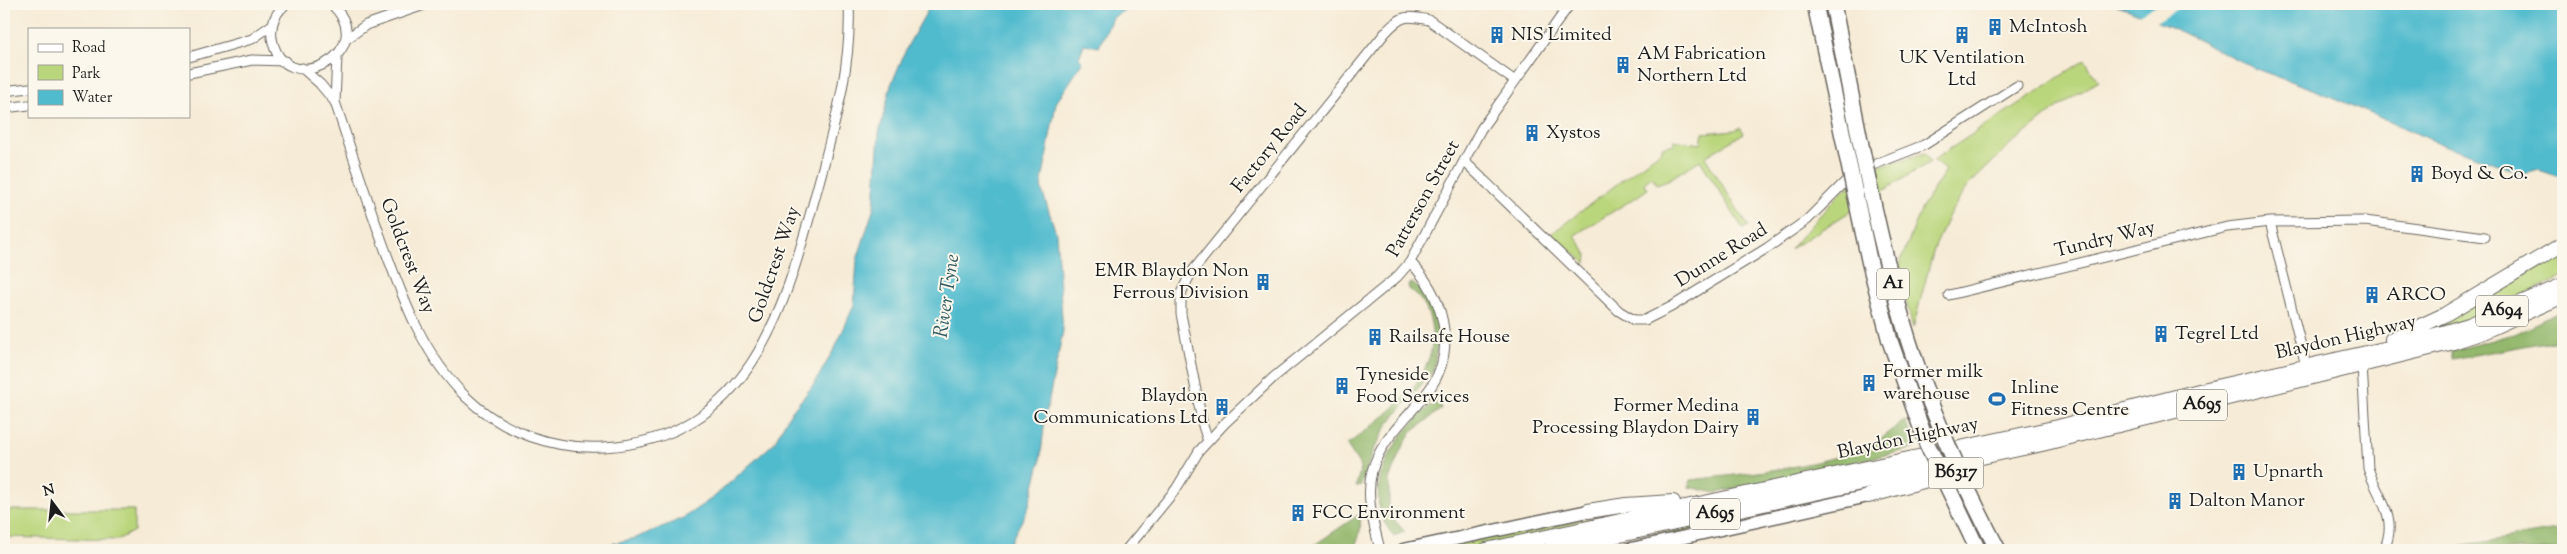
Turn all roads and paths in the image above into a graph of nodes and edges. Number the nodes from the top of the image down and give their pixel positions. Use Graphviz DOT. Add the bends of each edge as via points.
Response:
graph roads {
  1 [pos="331,4"];
  2 [pos="427,4"];
  3 [pos="849,4"];
  4 [pos="1570,4"];
  5 [pos="1816,4"];
  6 [pos="1833,4"];
  7 [pos="283,5"];
  8 [pos="272,25"];
  9 [pos="345,40"];
  10 [pos="190,56"];
  11 [pos="337,56"];
  12 [pos="286,61"];
  13 [pos="302,68"];
  14 [pos="190,73"];
  15 [pos="1515,81"];
  16 [pos="2017,86"];
  17 [pos="28,88"];
  18 [pos="4,91"];
  19 [pos="335,102"];
  20 [pos="28,105"];
  21 [pos="4,108"];
  22 [pos="1464,161"];
  23 [pos="2270,222"];
  24 [pos="2485,237"];
  25 [pos="2563,244"];
  26 [pos="1410,262"];
  27 [pos="2563,285"];
  28 [pos="1949,294"];
  29 [pos="2563,296"];
  30 [pos="2337,358"];
  31 [pos="2362,365"];
  32 [pos="2306,366"];
  33 [pos="1208,441"];
  34 [pos="2042,444"];
  35 [pos="1868,496"];
  36 [pos="1721,498"];
  37 [pos="1588,511"];
  38 [pos="1126,550"];
  39 [pos="1380,550"];
  40 [pos="1403,550"];
  41 [pos="1486,550"];
  42 [pos="1550,550"];
  43 [pos="1627,550"];
  44 [pos="1978,550"];
  45 [pos="1998,550"];
  46 [pos="2384,550"];
  1 -- 9 [label="street" via="344,23"];
  2 -- 9 [label="street" via="366,25"];
  3 -- 19 [label="street, Goldcrest Way" via="848,58 836,118 799,256 767,340 743,376 707,410 665,434 631,444 578,446 528,436 483,411 452,382 431,354 410,315"];
  4 -- 15 [label="street, Patterson Street"];
  5 -- 44 [label="highway, A1, bridge" via="1869,260 1890,341 1927,444"];
  6 -- 45 [label="highway, A1, bridge" via="1891,278 1910,343 1951,457"];
  7 -- 8 [label="street"];
  8 -- 10 [label="street" via="252,39"];
  8 -- 12 [label="street" via="273,42"];
  9 -- 11 [label="street"];
  11 -- 13 [label="street" via="324,66"];
  11 -- 19 [label="street"];
  12 -- 13 [label="street"];
  12 -- 14 [label="street" via="243,61"];
  13 -- 19 [label="street"];
  15 -- 22 [label="street, Patterson Street" via="1481,129"];
  15 -- 33 [label="street, Factory Road" via="1429,20 1412,16 1397,19 1385,33 1191,273 1181,293 1202,426"];
  16 -- 22 [label="street, Dunne Road" via="1924,145 1855,172 1807,220 1783,237 1672,307 1645,320 1634,320 1619,311"];
  17 -- 18 [label="street"];
  20 -- 21 [label="street"];
  22 -- 26 [label="street, Patterson Street"];
  23 -- 24 [label="street, Tundry Way" via="2365,221"];
  23 -- 28 [label="street, Tundry Way" via="2227,227"];
  23 -- 32 [label="street"];
  25 -- 30 [label="main road, A695" via="2444,315 2402,336"];
  26 -- 33 [label="street, Patterson Street" via="1388,287 1274,377"];
  26 -- 39 [label="street" via="1434,292 1443,320 1444,342 1431,387 1385,444 1372,470 1369,498"];
  27 -- 30 [label="main road, Blaydon Highway / A694" via="2453,331"];
  29 -- 31 [label="main road, Blaydon Highway / A695" via="2450,344"];
  30 -- 32 [label="main road, Blaydon Highway / A695"];
  31 -- 34 [label="main road, Blaydon Highway / A695"];
  31 -- 46 [label="street" via="2368,468 2390,524"];
  32 -- 36 [label="main road, Blaydon Highway / A695" via="2058,427"];
  33 -- 38 [label="street, Patterson Street" via="1152,521"];
  34 -- 35 [label="main road, B6317" via="1924,483"];
  34 -- 42 [label="main road, Blaydon Highway / A695"];
  35 -- 43 [label="main road, B6317"];
  36 -- 37 [label="main road"];
  36 -- 41 [label="main road, Blaydon Highway / A695"];
  37 -- 40 [label="main road"];
}
